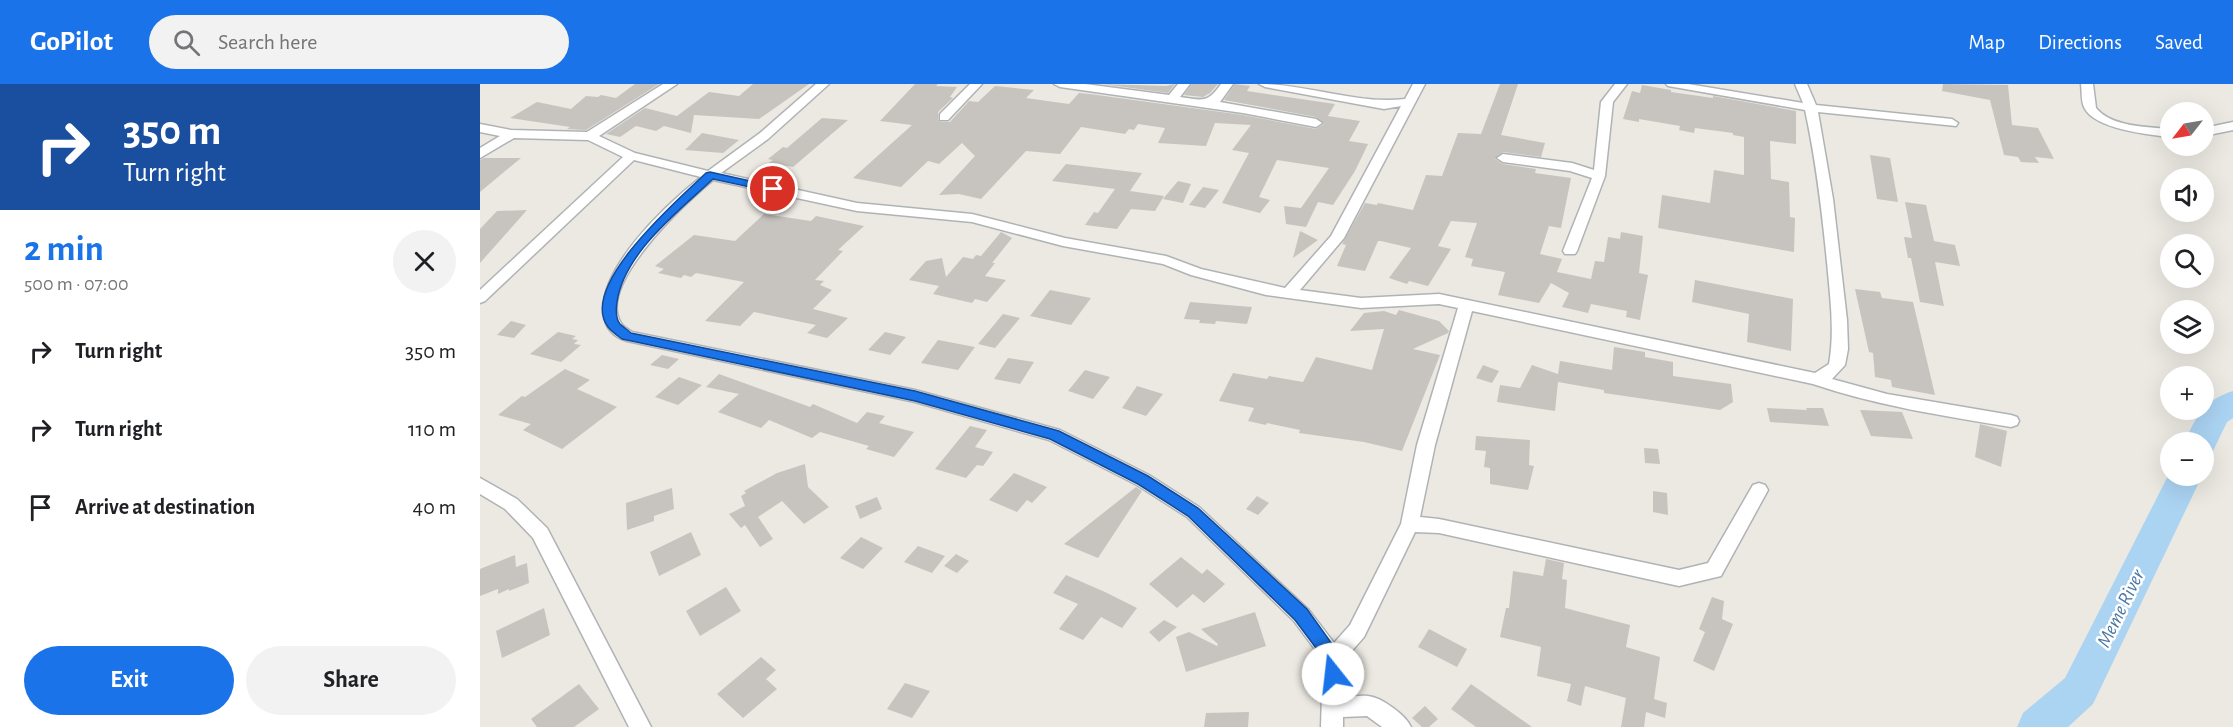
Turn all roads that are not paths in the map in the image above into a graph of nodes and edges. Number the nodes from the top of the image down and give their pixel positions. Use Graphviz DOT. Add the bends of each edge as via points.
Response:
graph roads {
  1 [pos="671,84"];
  2 [pos="823,84"];
  3 [pos="976,84"];
  4 [pos="1060,84"];
  5 [pos="1184,84"];
  6 [pos="1227,84"];
  7 [pos="1265,84"];
  8 [pos="1419,84"];
  9 [pos="1621,84"];
  10 [pos="1672,84"];
  11 [pos="1801,84"];
  12 [pos="2087,84"];
  13 [pos="1285,86"];
  14 [pos="1172,99"];
  15 [pos="1409,102"];
  16 [pos="1206,104"];
  17 [pos="1384,105"];
  18 [pos="1811,108"];
  19 [pos="944,117"];
  20 [pos="1399,119"];
  21 [pos="1316,123"];
  22 [pos="1952,123"];
  23 [pos="2233,126"];
  24 [pos="480,128"];
  25 [pos="2214,130"];
  26 [pos="2160,132"];
  27 [pos="510,134"];
  28 [pos="590,136"];
  29 [pos="480,153"];
  30 [pos="631,156"];
  31 [pos="1503,158"];
  32 [pos="710,175"];
  33 [pos="1599,176"];
  34 [pos="1570,251"];
  35 [pos="1289,293"];
  36 [pos="480,298"];
  37 [pos="1466,305"];
  38 [pos="1815,379"];
  39 [pos="2011,421"];
  40 [pos="480,484"];
  41 [pos="1759,490"];
  42 [pos="1410,524"];
  43 [pos="1333,658"];
  44 [pos="1333,717"];
  45 [pos="640,727"];
  46 [pos="1400,727"];
  1 -- 28 [label="street"];
  2 -- 32 [label="street"];
  3 -- 19 [label="street"];
  4 -- 14 [label="street"];
  5 -- 14 [label="street"];
  6 -- 16 [label="street" via="1215,101"];
  7 -- 13 [label="street"];
  8 -- 15 [label="street"];
  9 -- 33 [label="street" via="1607,102"];
  10 -- 18 [label="street"];
  11 -- 18 [label="street"];
  12 -- 26 [label="street" via="2090,108 2096,114 2127,127"];
  13 -- 17 [label="street"];
  14 -- 16 [label="street"];
  15 -- 17 [label="street"];
  15 -- 20 [label="street"];
  16 -- 21 [label="street"];
  17 -- 20 [label="street"];
  18 -- 22 [label="street"];
  18 -- 38 [label="street" via="1841,327 1839,363 1831,374"];
  20 -- 35 [label="street" via="1337,238"];
  23 -- 25 [label="street"];
  24 -- 27 [label="street"];
  27 -- 28 [label="street"];
  27 -- 29 [label="street"];
  28 -- 30 [label="street"];
  30 -- 32 [label="street"];
  30 -- 36 [label="street"];
  31 -- 33 [label="street" via="1572,167"];
  32 -- 35 [label="street" via="856,207 972,218 1063,242 1166,260 1196,272"];
  32 -- 43 [label="street" via="650,232 622,270 609,311 613,325 627,336 915,396 1054,435 1143,480 1193,512 1301,615"];
  33 -- 34 [label="street"];
  35 -- 37 [label="street" via="1361,303 1439,299"];
  37 -- 38 [label="street"];
  37 -- 42 [label="street" via="1426,445"];
  38 -- 39 [label="street" via="1906,404"];
  40 -- 45 [label="street" via="511,504 540,533"];
  41 -- 42 [label="street" via="1714,570 1679,578 1439,526"];
  42 -- 43 [label="street" via="1357,631"];
  43 -- 44 [label="street"];
  44 -- 46 [label="street" via="1370,706"];
}
